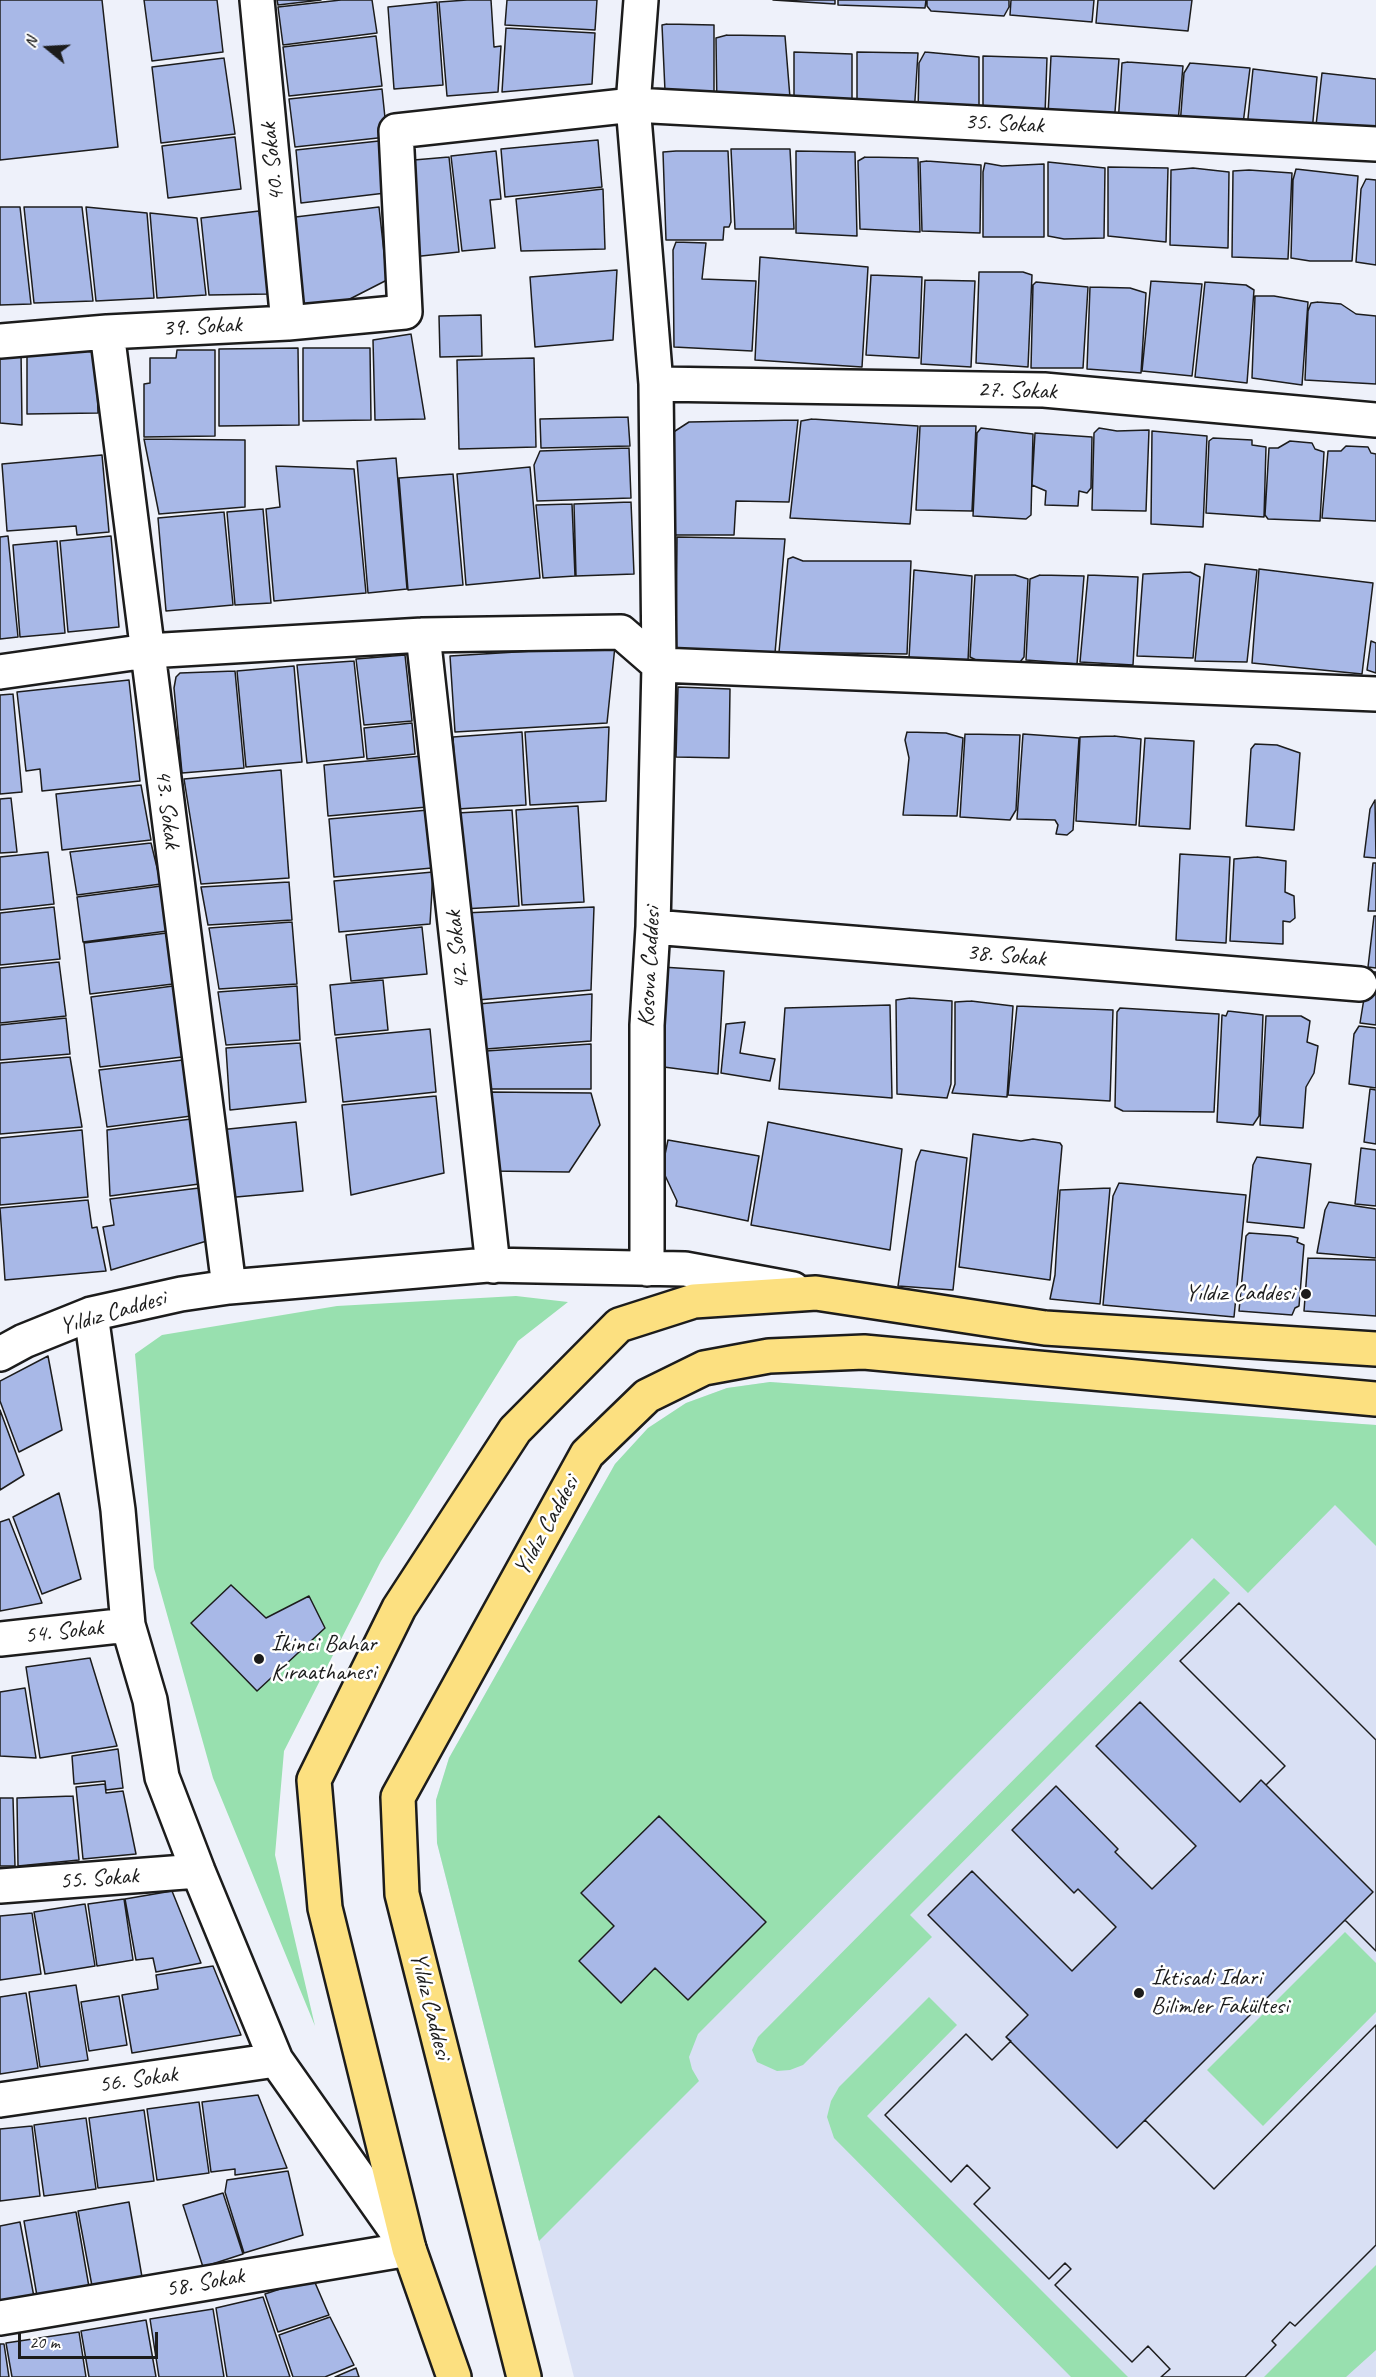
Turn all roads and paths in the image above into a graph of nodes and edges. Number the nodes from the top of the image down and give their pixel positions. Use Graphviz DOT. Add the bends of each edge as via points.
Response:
graph roads {
  1 [pos="257,0"];
  2 [pos="641,0"];
  3 [pos="633,105"];
  4 [pos="1376,144"];
  5 [pos="405,312"];
  6 [pos="288,323"];
  7 [pos="107,332"];
  8 [pos="0,341"];
  9 [pos="656,384"];
  10 [pos="1376,420"];
  11 [pos="423,635"];
  12 [pos="147,651"];
  13 [pos="659,665"];
  14 [pos="0,672"];
  15 [pos="1376,693"];
  16 [pos="653,927"];
  17 [pos="1360,984"];
  18 [pos="493,1266"];
  19 [pos="647,1269"];
  20 [pos="229,1287"];
  21 [pos="816,1293"];
  22 [pos="91,1314"];
  23 [pos="1376,1348"];
  24 [pos="0,1354"];
  25 [pos="1376,1400"];
  26 [pos="128,1625"];
  27 [pos="0,1639"];
  28 [pos="198,1871"];
  29 [pos="0,1886"];
  30 [pos="276,2060"];
  31 [pos="0,2100"];
  32 [pos="410,2249"];
  33 [pos="0,2318"];
  34 [pos="454,2377"];
  35 [pos="524,2377"];
  1 -- 6 [label="street, 40. Sokak"];
  2 -- 3 [label="street, Kosova Caddesi"];
  3 -- 4 [label="street, 35. Sokak"];
  3 -- 5 [label="street, 35. Sokak" via="396,131"];
  3 -- 9 [label="street, Kosova Caddesi"];
  5 -- 6 [label="street, 39. Sokak"];
  6 -- 7 [label="street, 39. Sokak"];
  7 -- 8 [label="street, 39. Sokak"];
  7 -- 12 [label="street, 43. Sokak"];
  9 -- 10 [label="street, 27. Sokak" via="1044,390"];
  9 -- 13 [label="street, Kosova Caddesi"];
  11 -- 12 [label="street"];
  11 -- 13 [label="street" via="621,632"];
  11 -- 18 [label="street, 42. Sokak"];
  12 -- 14 [label="street"];
  12 -- 20 [label="street, 43. Sokak"];
  13 -- 15 [label="street"];
  13 -- 16 [label="street, Kosova Caddesi"];
  16 -- 17 [label="street, 38. Sokak"];
  16 -- 19 [label="street, Kosova Caddesi" via="647,1025"];
  18 -- 19 [label="street, Yıldız Caddesi"];
  18 -- 20 [label="street, Yıldız Caddesi"];
  19 -- 21 [label="street, Yıldız Caddesi" via="685,1269"];
  20 -- 22 [label="street, Yıldız Caddesi"];
  21 -- 23 [label="main road, Yıldız Caddesi" via="1045,1328"];
  21 -- 32 [label="main road" via="694,1301 619,1325 515,1430 399,1608 314,1780 325,1908"];
  22 -- 24 [label="street, Yıldız Caddesi"];
  22 -- 26 [label="street" via="118,1510"];
  25 -- 35 [label="main road, Yıldız Caddesi" via="864,1352 769,1356 704,1368 647,1396 587,1455 398,1797 402,1894"];
  26 -- 27 [label="street, 54. Sokak"];
  26 -- 28 [label="street" via="150,1700 162,1777"];
  28 -- 29 [label="street, 55. Sokak"];
  28 -- 30 [label="street"];
  30 -- 31 [label="street, 56. Sokak"];
  30 -- 32 [label="street"];
  32 -- 33 [label="street, 58. Sokak"];
  32 -- 34 [label="main road"];
}
